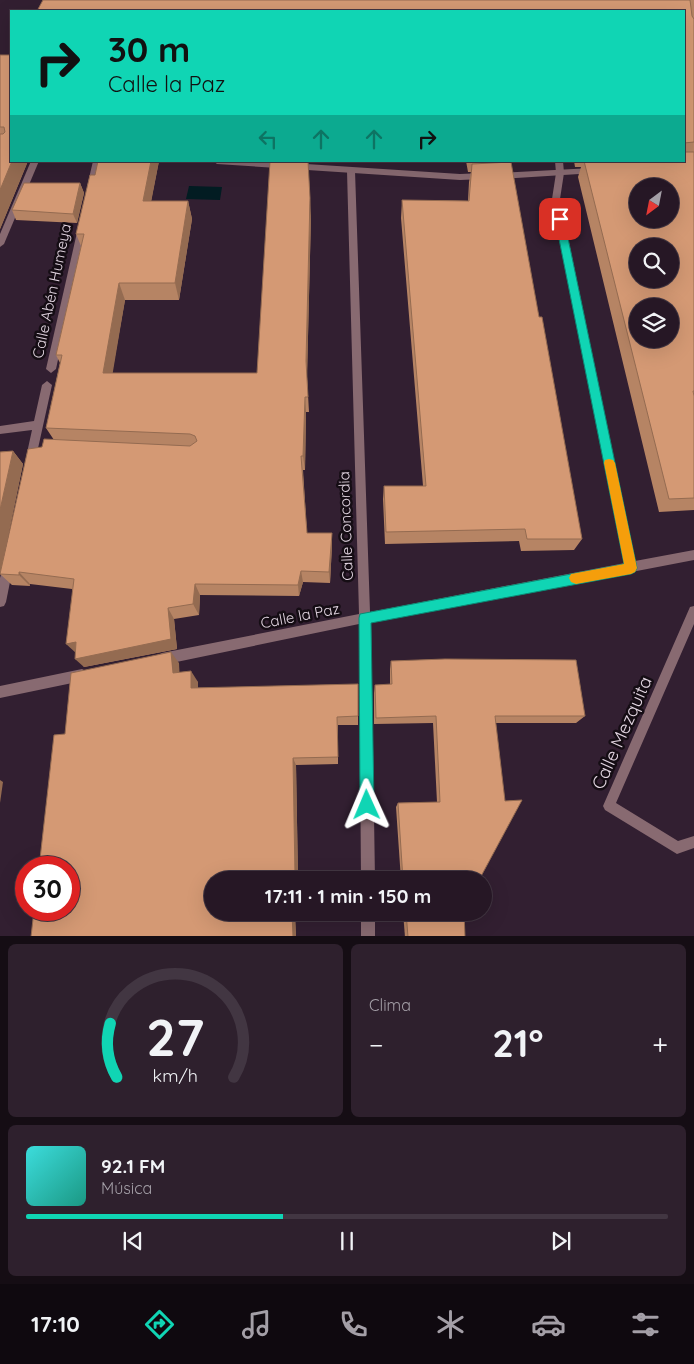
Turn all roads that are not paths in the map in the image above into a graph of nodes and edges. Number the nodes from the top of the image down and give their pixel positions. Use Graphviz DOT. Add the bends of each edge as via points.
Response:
graph roads {
  1 [pos="35,162"];
  2 [pos="97,162"];
  3 [pos="230,162"];
  4 [pos="559,162"];
  5 [pos="351,171"];
  6 [pos="599,171"];
  7 [pos="560,174"];
  8 [pos="88,199"];
  9 [pos="84,218"];
  10 [pos="0,244"];
  11 [pos="51,369"];
  12 [pos="47,385"];
  13 [pos="38,425"];
  14 [pos="0,430"];
  15 [pos="26,476"];
  16 [pos="10,554"];
  17 [pos="694,556"];
  18 [pos="631,568"];
  19 [pos="0,602"];
  20 [pos="694,611"];
  21 [pos="365,618"];
  22 [pos="154,661"];
  23 [pos="96,672"];
  24 [pos="0,692"];
  25 [pos="694,842"];
  26 [pos="368,871"];
  27 [pos="368,921"];
  28 [pos="368,936"];
  1 -- 10 [label="street"];
  2 -- 8 [label="street"];
  3 -- 5 [label="street"];
  4 -- 7 [label="street"];
  5 -- 7 [label="street" via="460,177"];
  5 -- 21 [label="street, Calle Concordia"];
  6 -- 7 [label="street"];
  7 -- 18 [label="street" via="556,200"];
  9 -- 11 [label="street, Calle Abén Humeya"];
  12 -- 13 [label="street"];
  13 -- 14 [label="street"];
  13 -- 15 [label="street" via="37,447"];
  16 -- 19 [label="street"];
  17 -- 18 [label="street, Calle la Paz"];
  18 -- 21 [label="street, Calle la Paz"];
  20 -- 25 [label="street, Calle Mezquita" via="609,806 677,848"];
  21 -- 22 [label="street, Calle la Paz"];
  21 -- 26 [label="street, Calle Concordia"];
  23 -- 24 [label="street"];
  27 -- 28 [label="street"];
}
